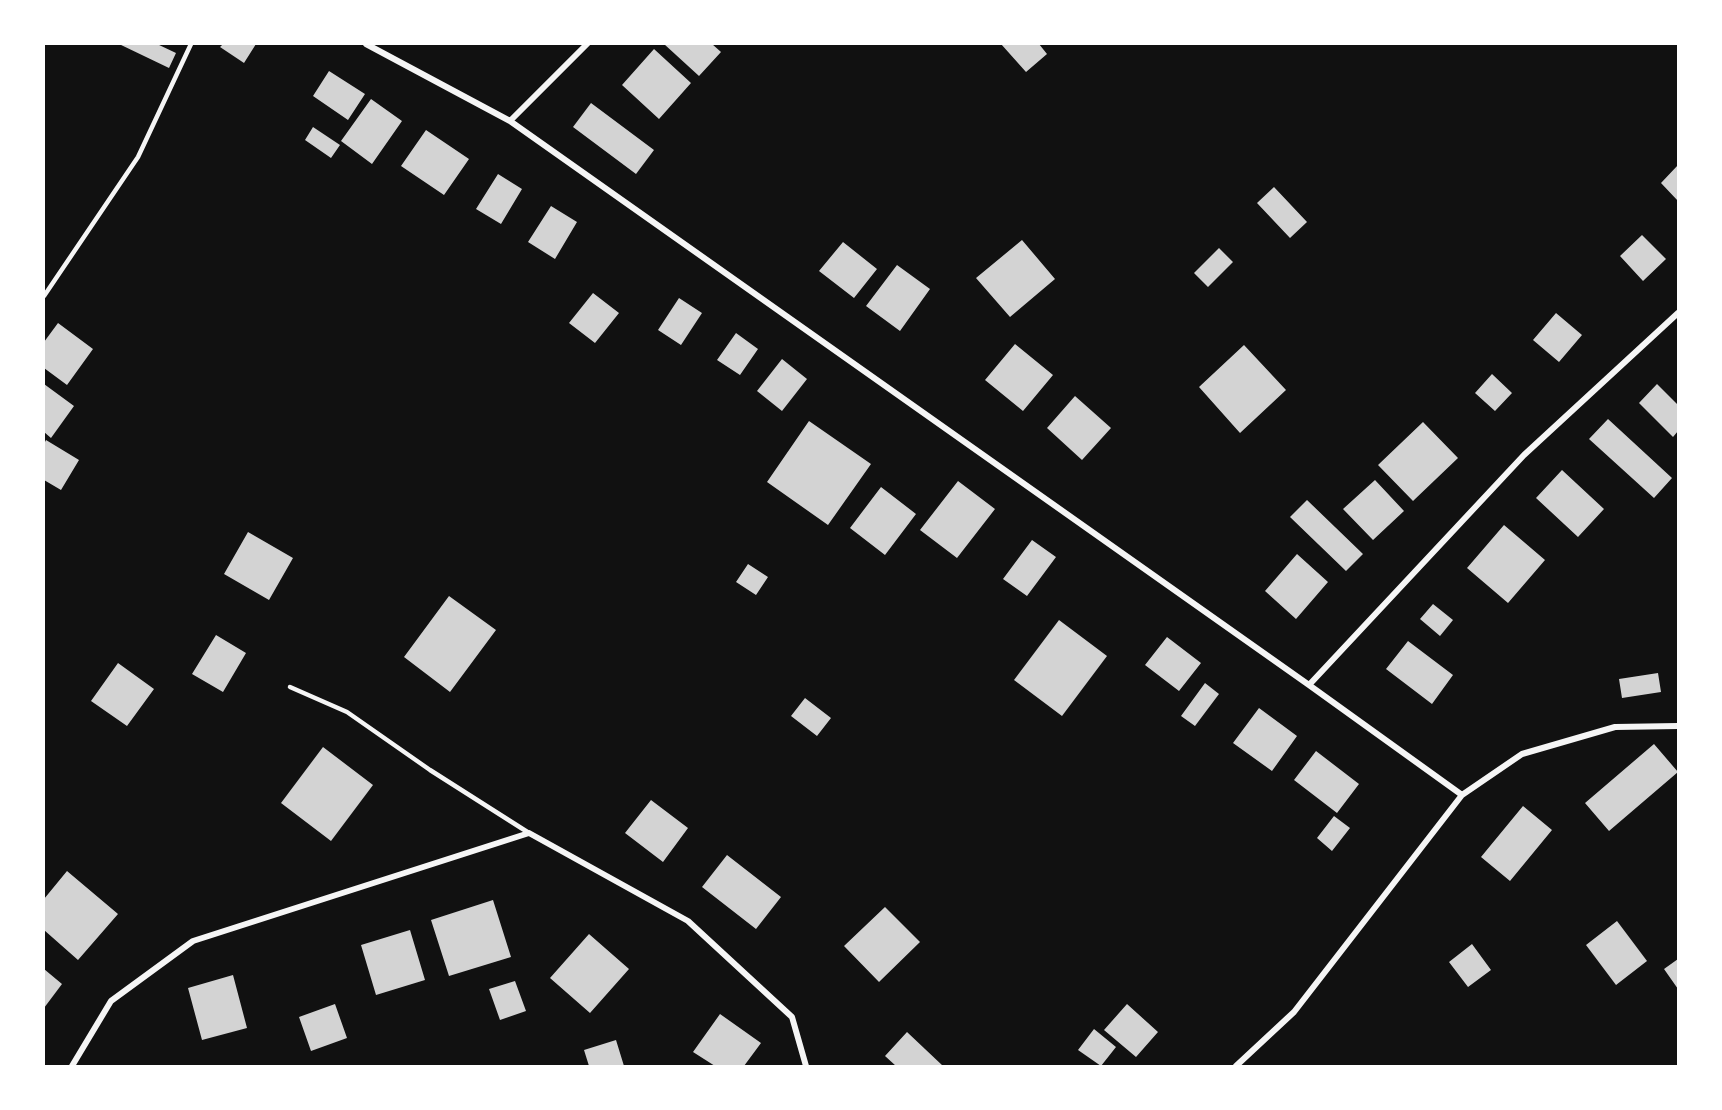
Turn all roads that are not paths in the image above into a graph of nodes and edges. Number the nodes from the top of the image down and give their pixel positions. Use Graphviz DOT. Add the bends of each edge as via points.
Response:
graph roads {
  1 [pos="191,44"];
  2 [pos="366,44"];
  3 [pos="587,44"];
  4 [pos="510,121"];
  5 [pos="44,296"];
  6 [pos="1678,313"];
  7 [pos="1309,685"];
  8 [pos="290,687"];
  9 [pos="1678,726"];
  10 [pos="1462,795"];
  11 [pos="529,833"];
  12 [pos="72,1066"];
  13 [pos="806,1066"];
  14 [pos="1236,1066"];
  1 -- 5 [label="lane" via="138,157"];
  2 -- 4 [label="street"];
  3 -- 4 [label="street"];
  4 -- 7 [label="street"];
  6 -- 7 [label="street" via="1524,455"];
  7 -- 10 [label="street"];
  8 -- 11 [label="lane" via="347,712"];
  9 -- 10 [label="street" via="1615,728 1522,754"];
  10 -- 14 [label="street" via="1294,1012"];
  11 -- 12 [label="street" via="193,941 111,1001"];
  11 -- 13 [label="street" via="688,921 792,1017"];
}
